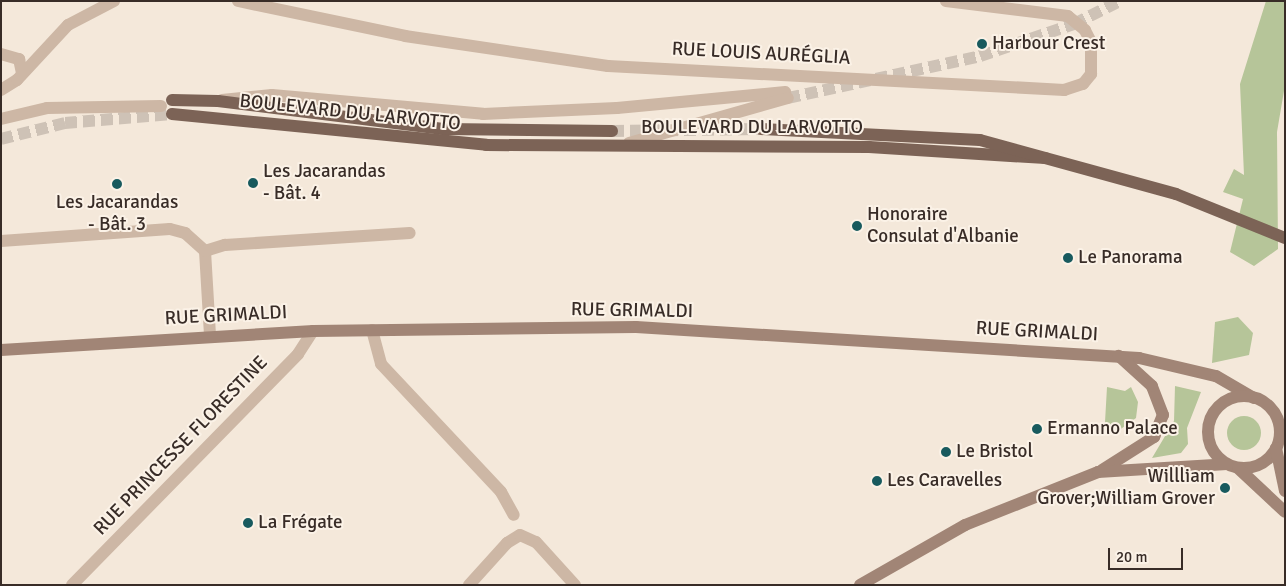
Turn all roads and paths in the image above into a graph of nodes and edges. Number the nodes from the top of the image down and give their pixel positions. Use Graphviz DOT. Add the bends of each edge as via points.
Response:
graph roads {
  1 [pos="114,1"];
  2 [pos="238,1"];
  3 [pos="946,1"];
  4 [pos="1,54"];
  5 [pos="22,73"];
  6 [pos="1,90"];
  7 [pos="218,101"];
  8 [pos="166,103"];
  9 [pos="172,114"];
  10 [pos="1,119"];
  11 [pos="761,129"];
  12 [pos="612,131"];
  13 [pos="612,147"];
  14 [pos="1046,158"];
  15 [pos="410,233"];
  16 [pos="1285,238"];
  17 [pos="1,241"];
  18 [pos="205,251"];
  19 [pos="372,330"];
  20 [pos="313,331"];
  21 [pos="210,335"];
  22 [pos="1,350"];
  23 [pos="1119,356"];
  24 [pos="1254,398"];
  25 [pos="1274,412"];
  26 [pos="1285,420"];
  27 [pos="1276,448"];
  28 [pos="1260,464"];
  29 [pos="1233,466"];
  30 [pos="1281,466"];
  31 [pos="1098,472"];
  32 [pos="1285,492"];
  33 [pos="1285,512"];
  34 [pos="514,515"];
  35 [pos="72,585"];
  36 [pos="468,585"];
  37 [pos="575,585"];
  38 [pos="860,585"];
  1 -- 5 [label="street" via="68,25"];
  2 -- 3 [label="street, RUE LOUIS AURÉGLIA" via="414,38 608,66 1064,90 1083,84 1091,74 1091,42 1081,26 1068,16"];
  4 -- 5 [label="street" via="19,59"];
  5 -- 6 [label="street"];
  7 -- 8 [label="main road, BOULEVARD DU LARVOTTO"];
  7 -- 12 [label="main road, BOULEVARD DU LARVOTTO" via="442,129"];
  7 -- 13 [label="street" via="272,95 483,114 786,95"];
  8 -- 10 [label="street" via="47,108"];
  9 -- 13 [label="main road, BOULEVARD DU LARVOTTO" via="443,143"];
  11 -- 14 [label="main road, BOULEVARD DU LARVOTTO" via="933,134 980,140"];
  13 -- 14 [label="main road, BOULEVARD DU LARVOTTO" via="869,147"];
  14 -- 16 [label="main road" via="1203,205"];
  15 -- 18 [label="street" via="225,245"];
  17 -- 18 [label="street" via="170,229 196,240"];
  18 -- 21 [label="street"];
  19 -- 20 [label="main road, RUE GRIMALDI"];
  19 -- 23 [label="main road, RUE GRIMALDI" via="636,327"];
  19 -- 34 [label="street" via="381,364 501,492"];
  20 -- 21 [label="main road, RUE GRIMALDI"];
  20 -- 35 [label="street, RUE PRINCESSE FLORESTINE" via="298,354"];
  21 -- 22 [label="main road, RUE GRIMALDI"];
  23 -- 24 [label="main road, RUE GRIMALDI" via="1216,376"];
  23 -- 31 [label="main road" via="1152,386 1163,415 1154,437"];
  24 -- 25 [label="main road"];
  24 -- 29 [label="main road" via="1225,402 1212,416 1209,442"];
  25 -- 26 [label="main road"];
  25 -- 27 [label="main road" via="1279,428"];
  27 -- 28 [label="main road"];
  27 -- 30 [label="main road"];
  28 -- 29 [label="main road"];
  28 -- 30 [label="main road"];
  29 -- 31 [label="main road"];
  29 -- 33 [label="main road"];
  30 -- 32 [label="main road"];
  31 -- 38 [label="main road" via="965,525"];
  36 -- 37 [label="street" via="507,543 520,535 536,542"];
}
